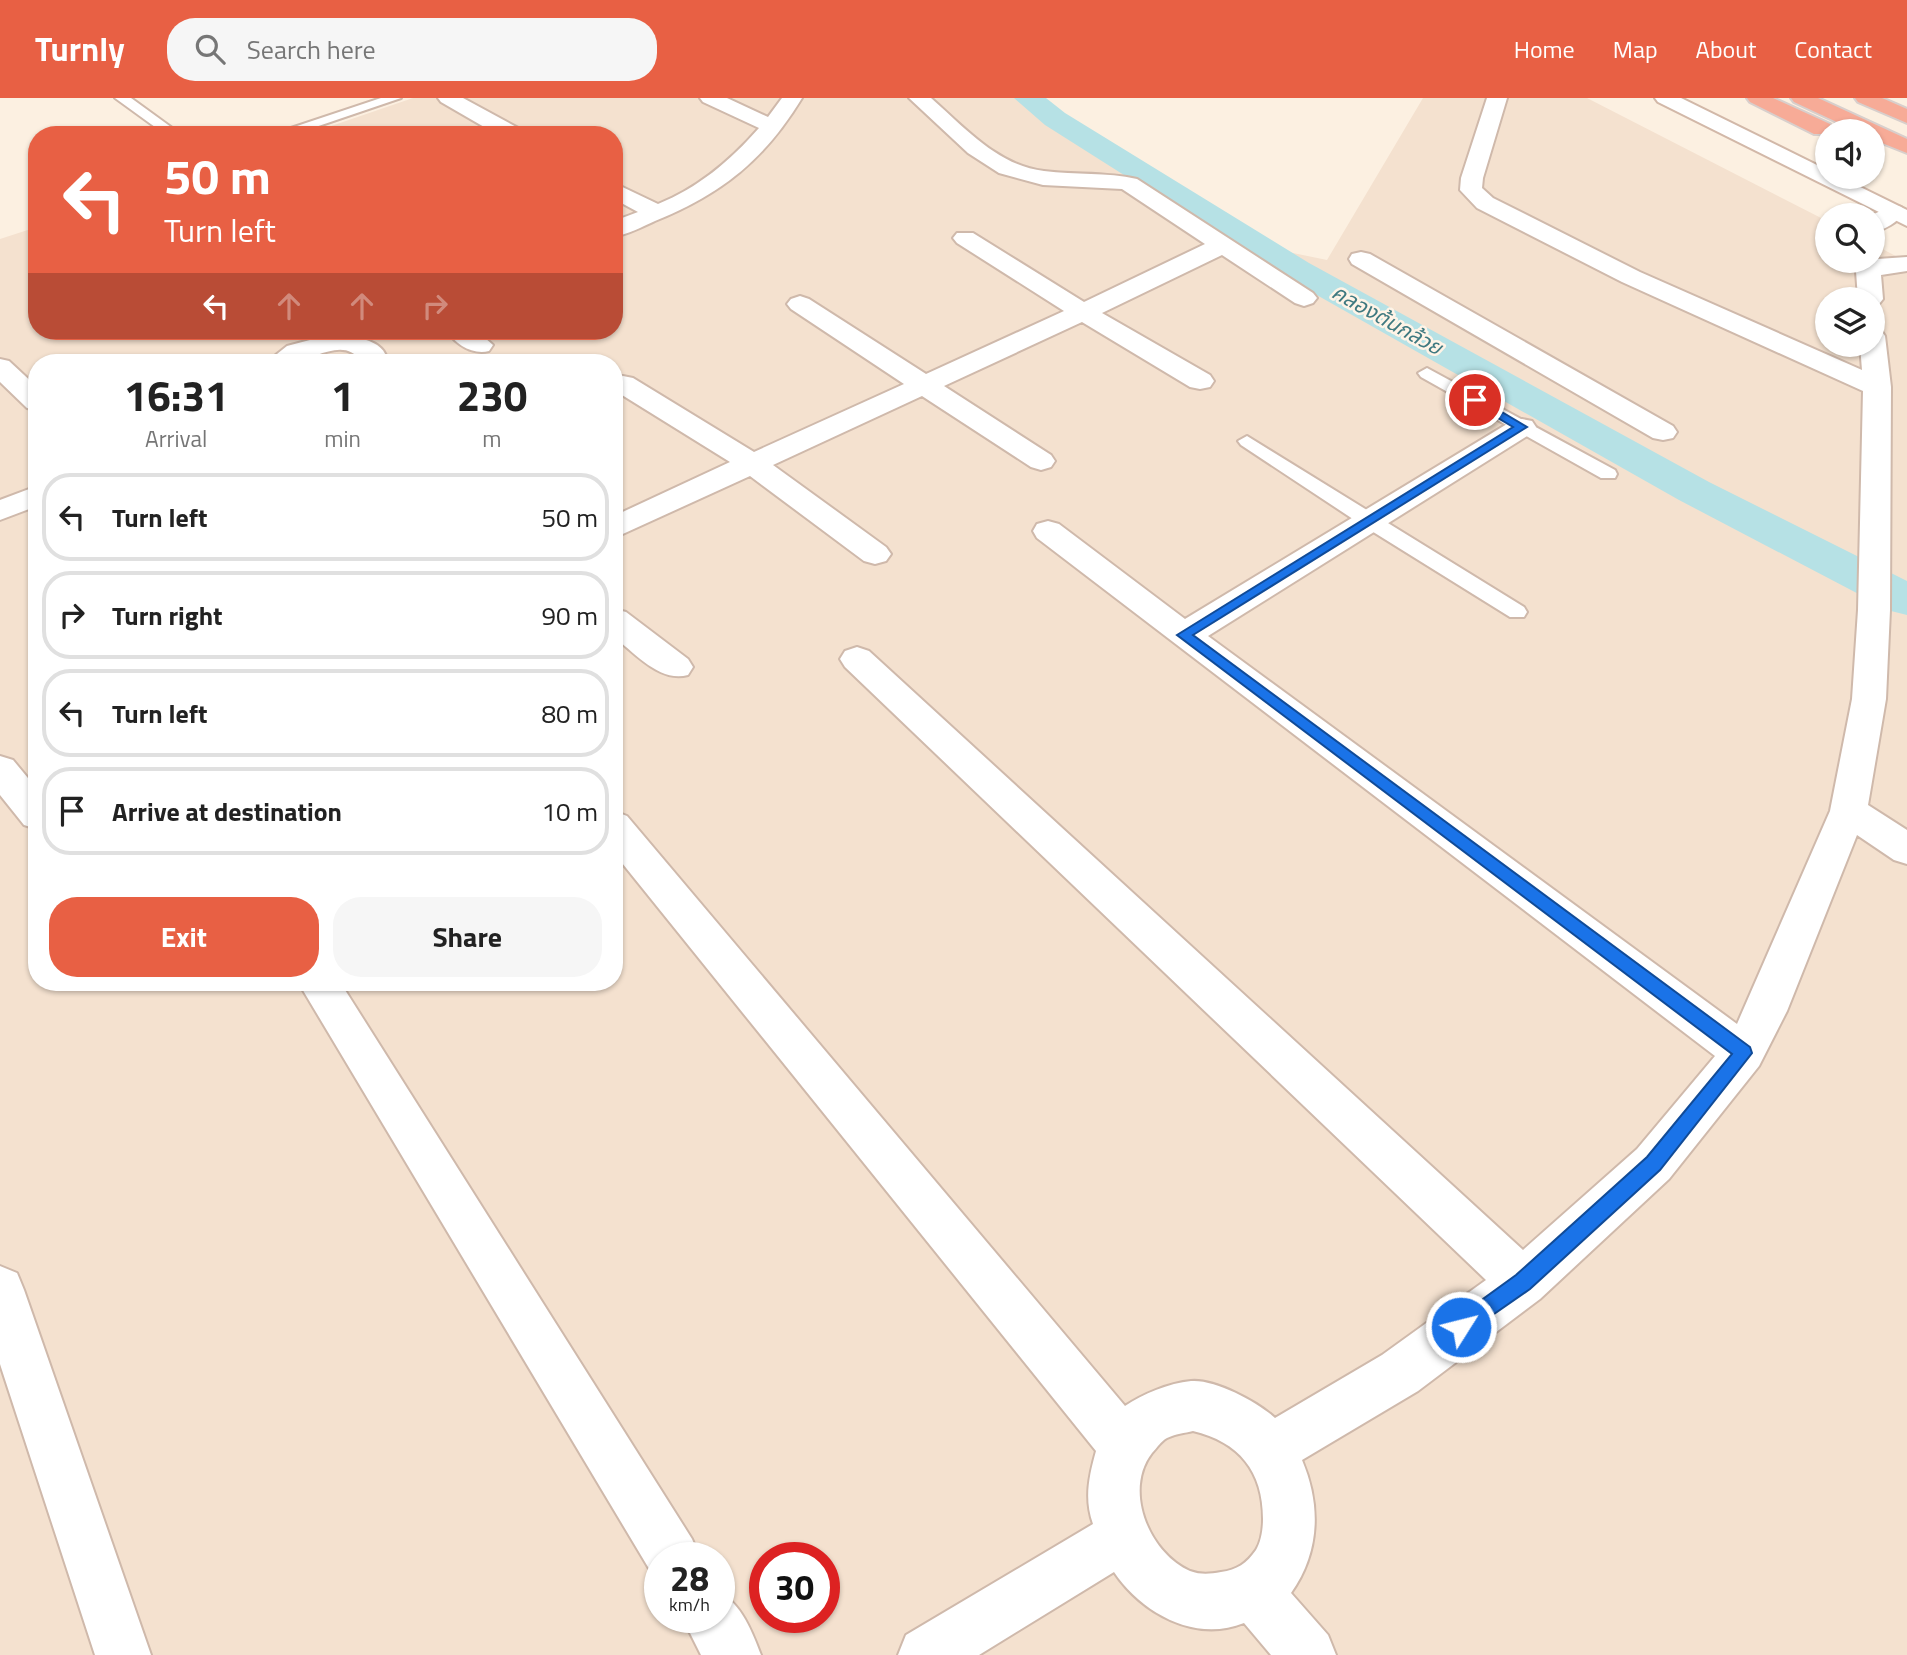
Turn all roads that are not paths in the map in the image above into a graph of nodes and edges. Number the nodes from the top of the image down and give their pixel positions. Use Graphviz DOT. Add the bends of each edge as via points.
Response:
graph roads {
  1 [pos="122,98"];
  2 [pos="394,98"];
  3 [pos="448,98"];
  4 [pos="710,98"];
  5 [pos="792,98"];
  6 [pos="919,98"];
  7 [pos="1497,98"];
  8 [pos="1665,98"];
  9 [pos="1757,98"];
  10 [pos="1801,98"];
  11 [pos="1865,98"];
  12 [pos="1890,98"];
  13 [pos="1907,105"];
  14 [pos="1907,117"];
  15 [pos="1815,125"];
  16 [pos="161,126"];
  17 [pos="305,126"];
  18 [pos="498,126"];
  19 [pos="772,127"];
  20 [pos="1907,146"];
  21 [pos="1885,159"];
  22 [pos="1907,169"];
  23 [pos="623,195"];
  24 [pos="655,212"];
  25 [pos="1900,216"];
  26 [pos="623,226"];
  27 [pos="965,238"];
  28 [pos="1223,245"];
  29 [pos="1361,259"];
  30 [pos="1907,264"];
  31 [pos="1885,265"];
  32 [pos="1304,298"];
  33 [pos="800,304"];
  34 [pos="1084,313"];
  35 [pos="371,348"];
  36 [pos="298,354"];
  37 [pos="1874,357"];
  38 [pos="0,367"];
  39 [pos="1427,373"];
  40 [pos="1200,381"];
  41 [pos="623,384"];
  42 [pos="925,387"];
  43 [pos="1877,387"];
  44 [pos="28,393"];
  45 [pos="1522,427"];
  46 [pos="1663,432"];
  47 [pos="1247,441"];
  48 [pos="1041,461"];
  49 [pos="750,462"];
  50 [pos="1608,474"];
  51 [pos="28,499"];
  52 [pos="0,511"];
  53 [pos="1369,521"];
  54 [pos="623,524"];
  55 [pos="1048,531"];
  56 [pos="876,554"];
  57 [pos="1517,612"];
  58 [pos="623,627"];
  59 [pos="1184,635"];
  60 [pos="858,659"];
  61 [pos="676,667"];
  62 [pos="0,771"];
  63 [pos="28,804"];
  64 [pos="1847,811"];
  65 [pos="623,837"];
  66 [pos="1907,849"];
  67 [pos="324,991"];
  68 [pos="1744,1053"];
  69 [pos="1523,1282"];
  70 [pos="0,1290"];
  71 [pos="1125,1446"];
  72 [pos="1269,1450"];
  73 [pos="1122,1537"];
  74 [pos="663,1542"];
  75 [pos="1254,1592"];
  76 [pos="720,1633"];
  77 [pos="123,1655"];
  78 [pos="733,1655"];
  79 [pos="926,1655"];
  80 [pos="1308,1655"];
  1 -- 16 [label="lane"];
  2 -- 17 [label="lane"];
  3 -- 18 [label="street"];
  4 -- 19 [label="street"];
  5 -- 19 [label="street"];
  6 -- 28 [label="street" via="1007,169 1044,178 1129,184"];
  7 -- 43 [label="street" via="1472,178 1471,190 1485,203 1631,277"];
  8 -- 25 [label="street"];
  9 -- 15 [label="highway"];
  10 -- 20 [label="highway"];
  11 -- 14 [label="highway"];
  12 -- 13 [label="highway"];
  19 -- 24 [label="street" via="708,187"];
  21 -- 22 [label="highway"];
  23 -- 24 [label="street"];
  24 -- 26 [label="street"];
  27 -- 34 [label="street"];
  28 -- 32 [label="street"];
  28 -- 34 [label="street"];
  29 -- 46 [label="street"];
  30 -- 31 [label="street"];
  33 -- 42 [label="street"];
  34 -- 40 [label="street"];
  34 -- 42 [label="street"];
  35 -- 36 [label="street" via="331,344"];
  37 -- 43 [label="street"];
  38 -- 44 [label="street"];
  39 -- 45 [label="lane"];
  41 -- 49 [label="street"];
  42 -- 48 [label="street"];
  42 -- 49 [label="street"];
  43 -- 64 [label="street" via="1870,699"];
  45 -- 50 [label="lane"];
  45 -- 53 [label="street"];
  47 -- 53 [label="lane"];
  49 -- 54 [label="street"];
  49 -- 56 [label="street"];
  51 -- 52 [label="street"];
  53 -- 57 [label="lane"];
  53 -- 59 [label="street"];
  55 -- 59 [label="street"];
  58 -- 61 [label="street"];
  59 -- 68 [label="street"];
  60 -- 69 [label="street"];
  62 -- 63 [label="street"];
  64 -- 66 [label="street"];
  64 -- 68 [label="street" via="1766,1012"];
  65 -- 71 [label="street"];
  67 -- 74 [label="street"];
  68 -- 69 [label="street" via="1653,1164"];
  69 -- 72 [label="street" via="1400,1373"];
  70 -- 77 [label="street"];
  71 -- 72 [label="street" via="1143,1424 1166,1412 1193,1406 1220,1412 1247,1426"];
  71 -- 73 [label="street" via="1115,1474 1113,1505"];
  72 -- 75 [label="street" via="1284,1478 1290,1511 1288,1543 1275,1572"];
  73 -- 75 [label="street" via="1139,1566 1165,1588 1194,1602 1225,1602"];
  73 -- 79 [label="street"];
  75 -- 80 [label="street"];
  76 -- 78 [label="street"];
}
